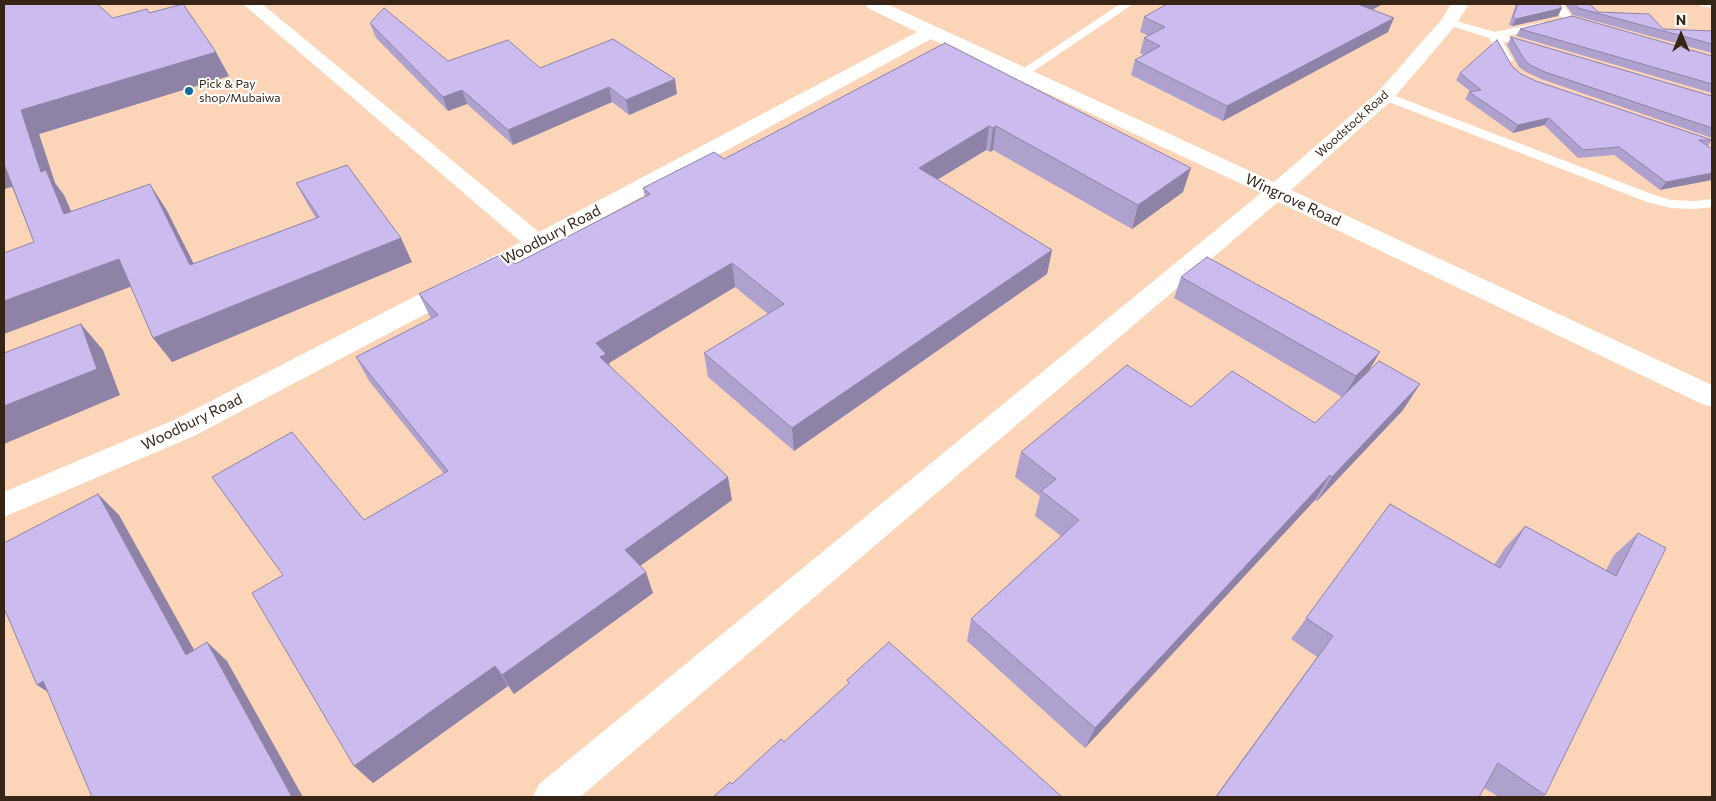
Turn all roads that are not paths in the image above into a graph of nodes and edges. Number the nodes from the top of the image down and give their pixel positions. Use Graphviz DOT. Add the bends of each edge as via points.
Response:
graph roads {
  1 [pos="252,4"];
  2 [pos="874,4"];
  3 [pos="1127,4"];
  4 [pos="1460,4"];
  5 [pos="1557,4"];
  6 [pos="1705,4"];
  7 [pos="1712,5"];
  8 [pos="1568,19"];
  9 [pos="1449,22"];
  10 [pos="1596,27"];
  11 [pos="931,32"];
  12 [pos="1494,36"];
  13 [pos="1523,44"];
  14 [pos="1513,70"];
  15 [pos="1021,74"];
  16 [pos="1385,96"];
  17 [pos="1276,192"];
  18 [pos="1712,203"];
  19 [pos="536,242"];
  20 [pos="1712,397"];
  21 [pos="4,505"];
  22 [pos="552,797"];
  1 -- 19 [label="street"];
  2 -- 11 [label="street, Wingrove Road"];
  3 -- 15 [label="lane"];
  4 -- 9 [label="street, Woodstock Road"];
  5 -- 8 [label="lane"];
  6 -- 7 [label="lane"];
  8 -- 10 [label="lane"];
  8 -- 12 [label="lane"];
  9 -- 12 [label="lane"];
  9 -- 16 [label="street, Woodstock Road"];
  11 -- 15 [label="street, Wingrove Road"];
  11 -- 19 [label="street, Woodbury Road"];
  12 -- 13 [label="lane"];
  12 -- 14 [label="lane"];
  15 -- 17 [label="street, Wingrove Road"];
  16 -- 17 [label="street, Woodstock Road"];
  16 -- 18 [label="lane" via="1652,199 1671,204"];
  17 -- 20 [label="street, Wingrove Road"];
  17 -- 22 [label="street, Woodstock Road"];
  19 -- 21 [label="street, Woodbury Road" via="426,303 184,428"];
}
